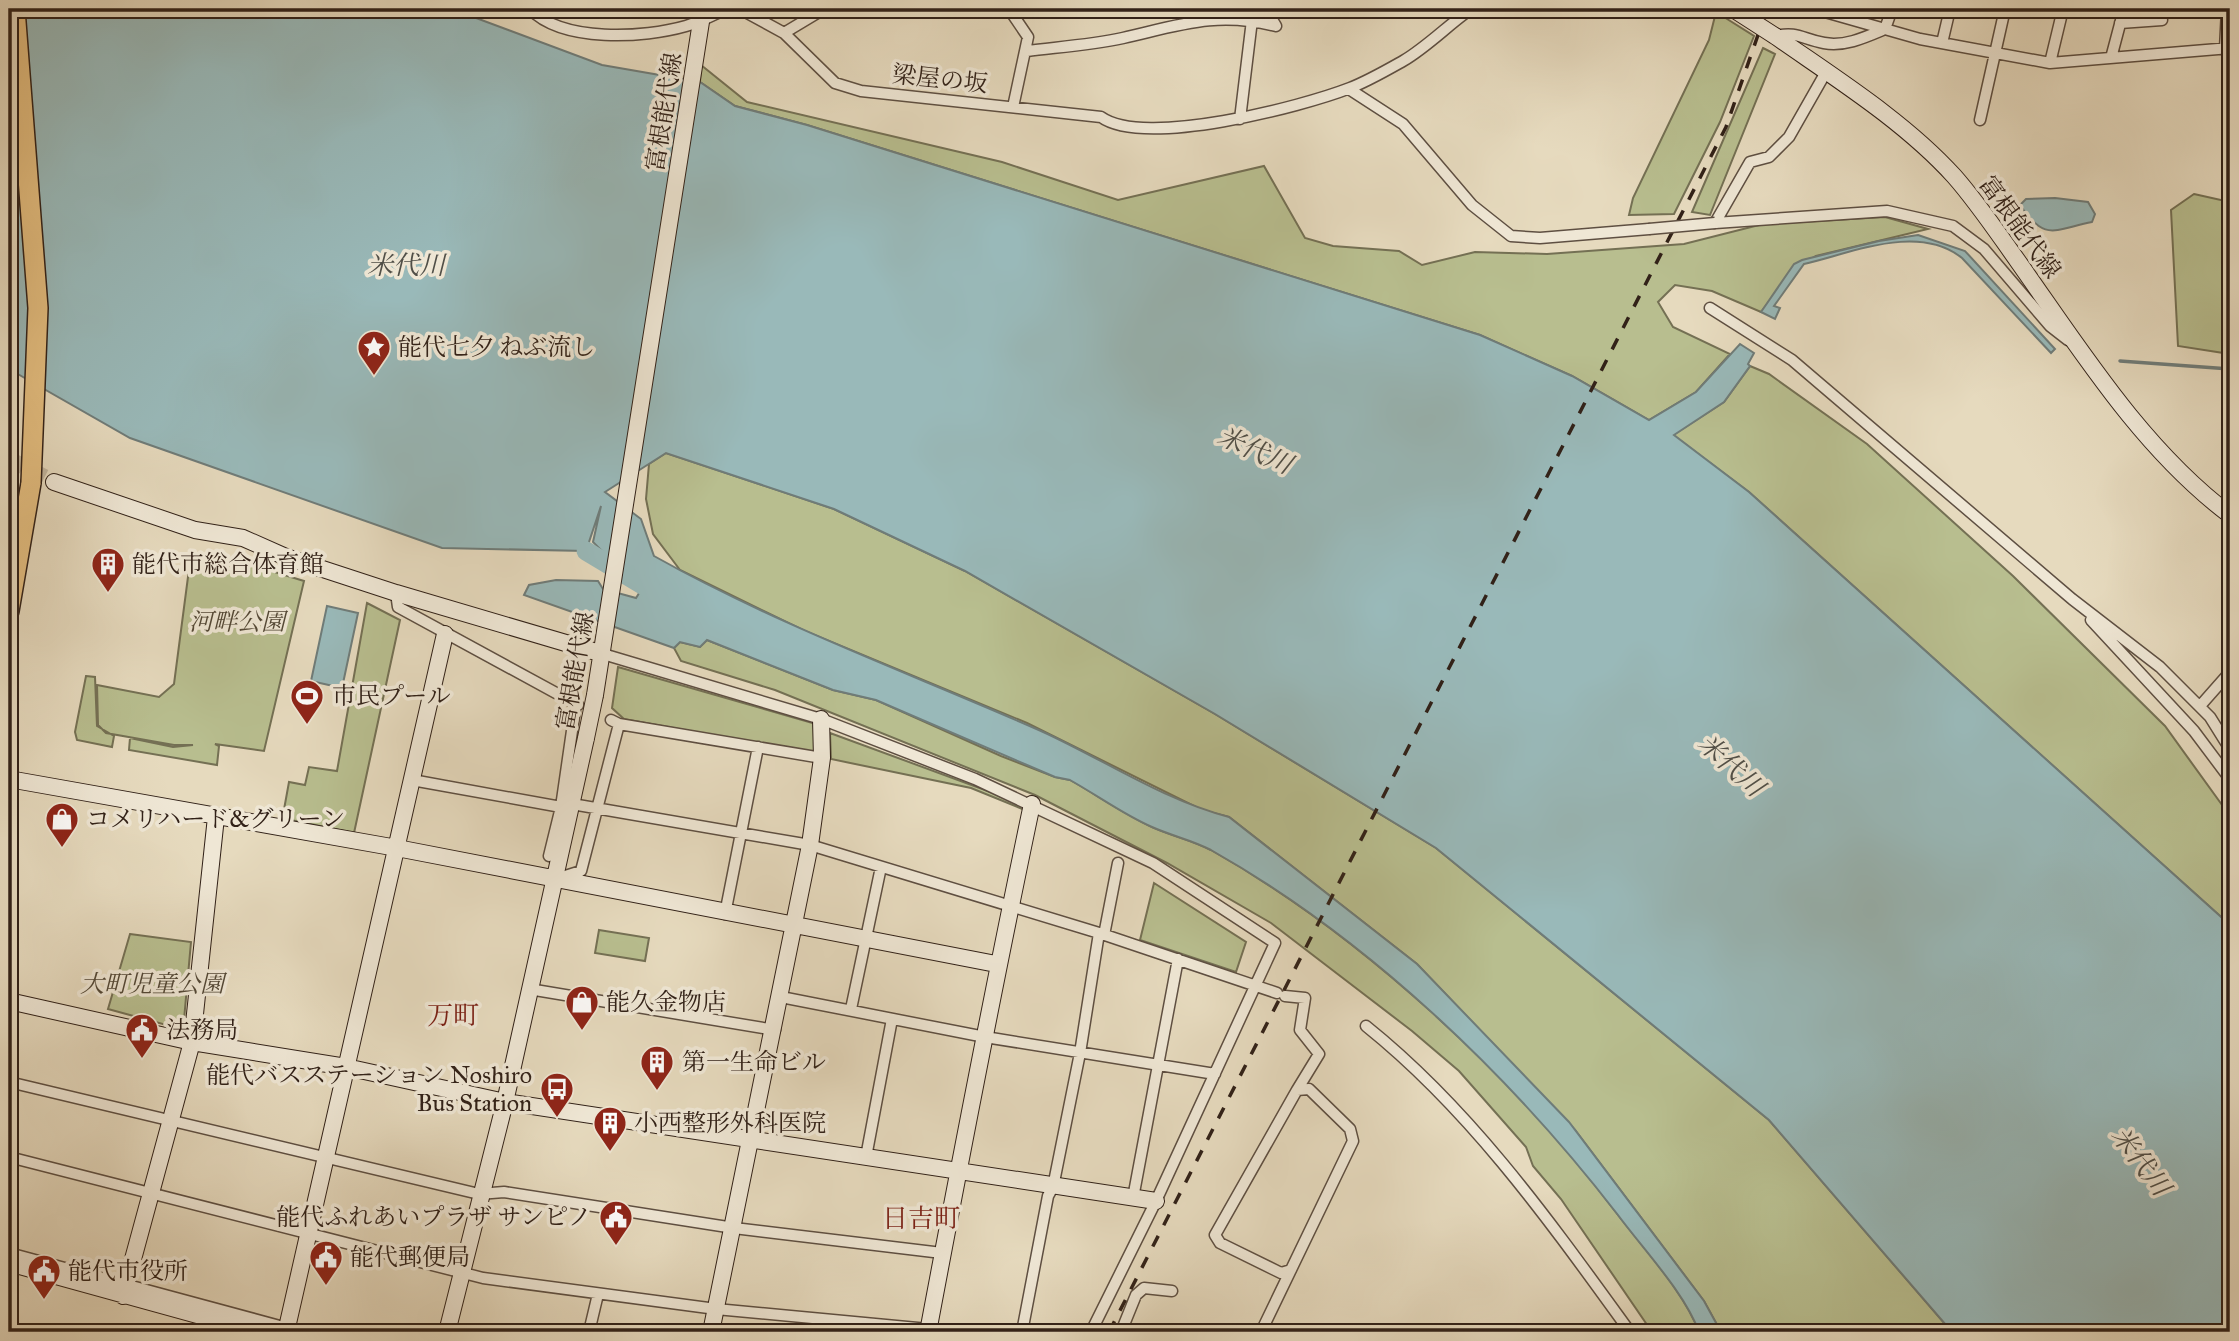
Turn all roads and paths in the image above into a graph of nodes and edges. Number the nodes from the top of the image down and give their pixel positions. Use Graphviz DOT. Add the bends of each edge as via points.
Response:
graph roads {
  1 [pos="15,9"];
  2 [pos="530,9"];
  3 [pos="726,9"];
  4 [pos="740,9"];
  5 [pos="824,9"];
  6 [pos="1009,9"];
  7 [pos="1258,9"];
  8 [pos="1266,9"];
  9 [pos="1471,9"];
  10 [pos="1733,9"];
  11 [pos="1823,9"];
  12 [pos="1892,9"];
  13 [pos="1950,9"];
  14 [pos="2006,9"];
  15 [pos="2063,9"];
  16 [pos="2124,9"];
  17 [pos="2227,9"];
  18 [pos="702,15"];
  19 [pos="1252,20"];
  20 [pos="2162,20"];
  21 [pos="2120,23"];
  22 [pos="1885,29"];
  23 [pos="784,33"];
  24 [pos="1774,36"];
  25 [pos="1942,43"];
  26 [pos="2228,48"];
  27 [pos="1027,51"];
  28 [pos="1995,54"];
  29 [pos="2111,58"];
  30 [pos="2050,63"];
  31 [pos="1826,72"];
  32 [pos="1349,89"];
  33 [pos="1013,107"];
  34 [pos="1240,119"];
  35 [pos="1980,120"];
  36 [pos="1715,223"];
  37 [pos="1710,308"];
  38 [pos="2079,348"];
  39 [pos="54,482"];
  40 [pos="2230,515"];
  41 [pos="396,593"];
  42 [pos="2072,599"];
  43 [pos="9,611"];
  44 [pos="445,634"];
  45 [pos="604,646"];
  46 [pos="2230,672"];
  47 [pos="2200,706"];
  48 [pos="821,719"];
  49 [pos="758,747"];
  50 [pos="2230,750"];
  51 [pos="822,758"];
  52 [pos="9,779"];
  53 [pos="2230,779"];
  54 [pos="412,780"];
  55 [pos="1032,804"];
  56 [pos="567,805"];
  57 [pos="599,810"];
  58 [pos="216,817"];
  59 [pos="740,833"];
  60 [pos="810,845"];
  61 [pos="397,848"];
  62 [pos="549,856"];
  63 [pos="1118,863"];
  64 [pos="881,867"];
  65 [pos="554,880"];
  66 [pos="1010,907"];
  67 [pos="725,914"];
  68 [pos="794,927"];
  69 [pos="1102,934"];
  70 [pos="866,941"];
  71 [pos="1178,959"];
  72 [pos="996,964"];
  73 [pos="1255,986"];
  74 [pos="529,989"];
  75 [pos="781,997"];
  76 [pos="9,1001"];
  77 [pos="851,1009"];
  78 [pos="892,1019"];
  79 [pos="1366,1026"];
  80 [pos="775,1030"];
  81 [pos="985,1037"];
  82 [pos="192,1042"];
  83 [pos="1080,1053"];
  84 [pos="1157,1064"];
  85 [pos="345,1067"];
  86 [pos="1215,1074"];
  87 [pos="9,1083"];
  88 [pos="1297,1090"];
  89 [pos="505,1102"];
  90 [pos="170,1121"];
  91 [pos="753,1140"];
  92 [pos="327,1156"];
  93 [pos="9,1157"];
  94 [pos="866,1157"];
  95 [pos="960,1172"];
  96 [pos="1053,1187"];
  97 [pos="152,1193"];
  98 [pos="479,1194"];
  99 [pos="1133,1198"];
  100 [pos="1156,1201"];
  101 [pos="734,1228"];
  102 [pos="310,1233"];
  103 [pos="942,1252"];
  104 [pos="10,1260"];
  105 [pos="1290,1270"];
  106 [pos="460,1274"];
  107 [pos="124,1291"];
  108 [pos="1172,1291"];
  109 [pos="598,1294"];
  110 [pos="716,1309"];
  111 [pos="291,1331"];
  112 [pos="928,1331"];
  113 [pos="259,1332"];
  114 [pos="447,1332"];
  115 [pos="589,1332"];
  116 [pos="711,1332"];
  117 [pos="960,1332"];
  118 [pos="1022,1332"];
  119 [pos="1091,1332"];
  120 [pos="1121,1332"];
  121 [pos="1261,1332"];
  122 [pos="1630,1332"];
  1 -- 43 [label="highway, bridge" via="38,309 31,483"];
  2 -- 18 [label="street" via="552,24 615,36 685,27"];
  3 -- 18 [label="street"];
  4 -- 23 [label="street, 梁屋の坂"];
  5 -- 23 [label="street"];
  6 -- 27 [label="street" via="1028,37"];
  7 -- 19 [label="street"];
  8 -- 19 [label="street" via="1276,26"];
  9 -- 32 [label="street, 梁屋の坂" via="1405,60"];
  10 -- 24 [label="street, 富根能代線, bridge"];
  11 -- 22 [label="street"];
  12 -- 22 [label="street"];
  13 -- 25 [label="street"];
  14 -- 28 [label="street"];
  15 -- 30 [label="street"];
  16 -- 21 [label="street"];
  17 -- 26 [label="street"];
  18 -- 45 [label="street, 富根能代線"];
  19 -- 27 [label="street" via="1200,19 1121,38"];
  19 -- 34 [label="street"];
  20 -- 21 [label="street"];
  21 -- 29 [label="street"];
  22 -- 24 [label="street" via="1852,42 1825,44 1792,32"];
  22 -- 25 [label="street"];
  23 -- 33 [label="street, 梁屋の坂" via="835,83 900,97"];
  24 -- 31 [label="street, 富根能代線"];
  25 -- 28 [label="street"];
  26 -- 29 [label="street"];
  27 -- 33 [label="street"];
  28 -- 30 [label="street"];
  28 -- 35 [label="street"];
  29 -- 30 [label="street"];
  31 -- 36 [label="street" via="1789,137 1769,157 1750,162"];
  31 -- 38 [label="street, 富根能代線" via="1923,146 1954,176"];
  32 -- 34 [label="street, 梁屋の坂"];
  32 -- 36 [label="street, bridge" via="1403,124 1472,205 1511,236 1540,238"];
  33 -- 34 [label="street, 梁屋の坂" via="1101,117 1111,125 1157,128"];
  36 -- 38 [label="street" via="1887,211 1953,226 1984,249 2050,326"];
  37 -- 42 [label="street" via="1774,346"];
  38 -- 40 [label="street, 富根能代線" via="2162,451"];
  39 -- 41 [label="street" via="195,530 243,538"];
  41 -- 44 [label="street" via="398,607"];
  41 -- 45 [label="street"];
  42 -- 47 [label="street" via="2160,667"];
  42 -- 53 [label="street" via="2194,731"];
  44 -- 54 [label="street"];
  44 -- 56 [label="street" via="577,704"];
  45 -- 48 [label="street"];
  45 -- 56 [label="street, 富根能代線, bridge"];
  46 -- 47 [label="street"];
  47 -- 50 [label="street"];
  48 -- 51 [label="street"];
  48 -- 55 [label="street"];
  49 -- 51 [label="street"];
  49 -- 57 [label="street" via="615,722"];
  49 -- 59 [label="street"];
  51 -- 60 [label="street"];
  52 -- 58 [label="street"];
  54 -- 56 [label="street"];
  54 -- 61 [label="street"];
  55 -- 66 [label="street"];
  55 -- 73 [label="street" via="1153,863 1275,943"];
  56 -- 57 [label="street"];
  56 -- 62 [label="street"];
  56 -- 65 [label="street, 富根能代線"];
  57 -- 59 [label="street"];
  57 -- 65 [label="street" via="581,871"];
  58 -- 61 [label="street"];
  58 -- 82 [label="street"];
  59 -- 60 [label="street"];
  59 -- 67 [label="street"];
  60 -- 64 [label="street"];
  60 -- 68 [label="street"];
  61 -- 65 [label="street"];
  61 -- 85 [label="street"];
  63 -- 69 [label="street"];
  64 -- 66 [label="street"];
  64 -- 70 [label="street"];
  65 -- 67 [label="street"];
  65 -- 74 [label="street, 富根能代線"];
  66 -- 69 [label="street"];
  66 -- 72 [label="street"];
  67 -- 68 [label="street"];
  68 -- 70 [label="street"];
  68 -- 75 [label="street"];
  69 -- 71 [label="street"];
  69 -- 83 [label="street"];
  70 -- 72 [label="street"];
  70 -- 77 [label="street"];
  71 -- 73 [label="street"];
  71 -- 84 [label="street"];
  72 -- 81 [label="street"];
  73 -- 86 [label="street"];
  73 -- 88 [label="street" via="1305,998 1300,1030 1318,1054"];
  74 -- 80 [label="street"];
  74 -- 89 [label="street, 富根能代線"];
  75 -- 77 [label="street"];
  75 -- 80 [label="street"];
  76 -- 82 [label="street"];
  77 -- 78 [label="street"];
  78 -- 81 [label="street"];
  78 -- 94 [label="street"];
  79 -- 122 [label="street" via="1406,1059 1472,1127"];
  80 -- 91 [label="street"];
  81 -- 83 [label="street"];
  81 -- 95 [label="street"];
  82 -- 85 [label="street"];
  82 -- 90 [label="street"];
  83 -- 84 [label="street"];
  83 -- 96 [label="street"];
  84 -- 86 [label="street"];
  84 -- 99 [label="street"];
  85 -- 89 [label="street"];
  85 -- 92 [label="street"];
  86 -- 100 [label="street"];
  87 -- 90 [label="street"];
  88 -- 105 [label="street" via="1310,1089 1350,1129 1353,1141"];
  88 -- 105 [label="street" via="1215,1235 1220,1243 1281,1273"];
  89 -- 91 [label="street"];
  89 -- 98 [label="street, 富根能代線"];
  90 -- 92 [label="street"];
  90 -- 97 [label="street"];
  91 -- 94 [label="street"];
  91 -- 101 [label="street"];
  92 -- 98 [label="street"];
  92 -- 102 [label="street"];
  93 -- 97 [label="street"];
  94 -- 95 [label="street"];
  95 -- 96 [label="street"];
  95 -- 103 [label="street"];
  96 -- 99 [label="street"];
  96 -- 118 [label="street"];
  97 -- 102 [label="street"];
  97 -- 107 [label="street"];
  98 -- 101 [label="street" via="504,1192"];
  98 -- 106 [label="street, 富根能代線"];
  99 -- 100 [label="street"];
  100 -- 119 [label="street"];
  101 -- 103 [label="street"];
  101 -- 110 [label="street"];
  102 -- 106 [label="street"];
  102 -- 111 [label="street"];
  103 -- 112 [label="street"];
  104 -- 107 [label="street"];
  105 -- 121 [label="street"];
  106 -- 109 [label="street"];
  106 -- 114 [label="street, 富根能代線"];
  107 -- 111 [label="street"];
  107 -- 113 [label="street"];
  108 -- 120 [label="street" via="1144,1288 1136,1295"];
  109 -- 110 [label="street"];
  109 -- 115 [label="street"];
  110 -- 112 [label="street"];
  110 -- 116 [label="street"];
  112 -- 117 [label="street"];
}
